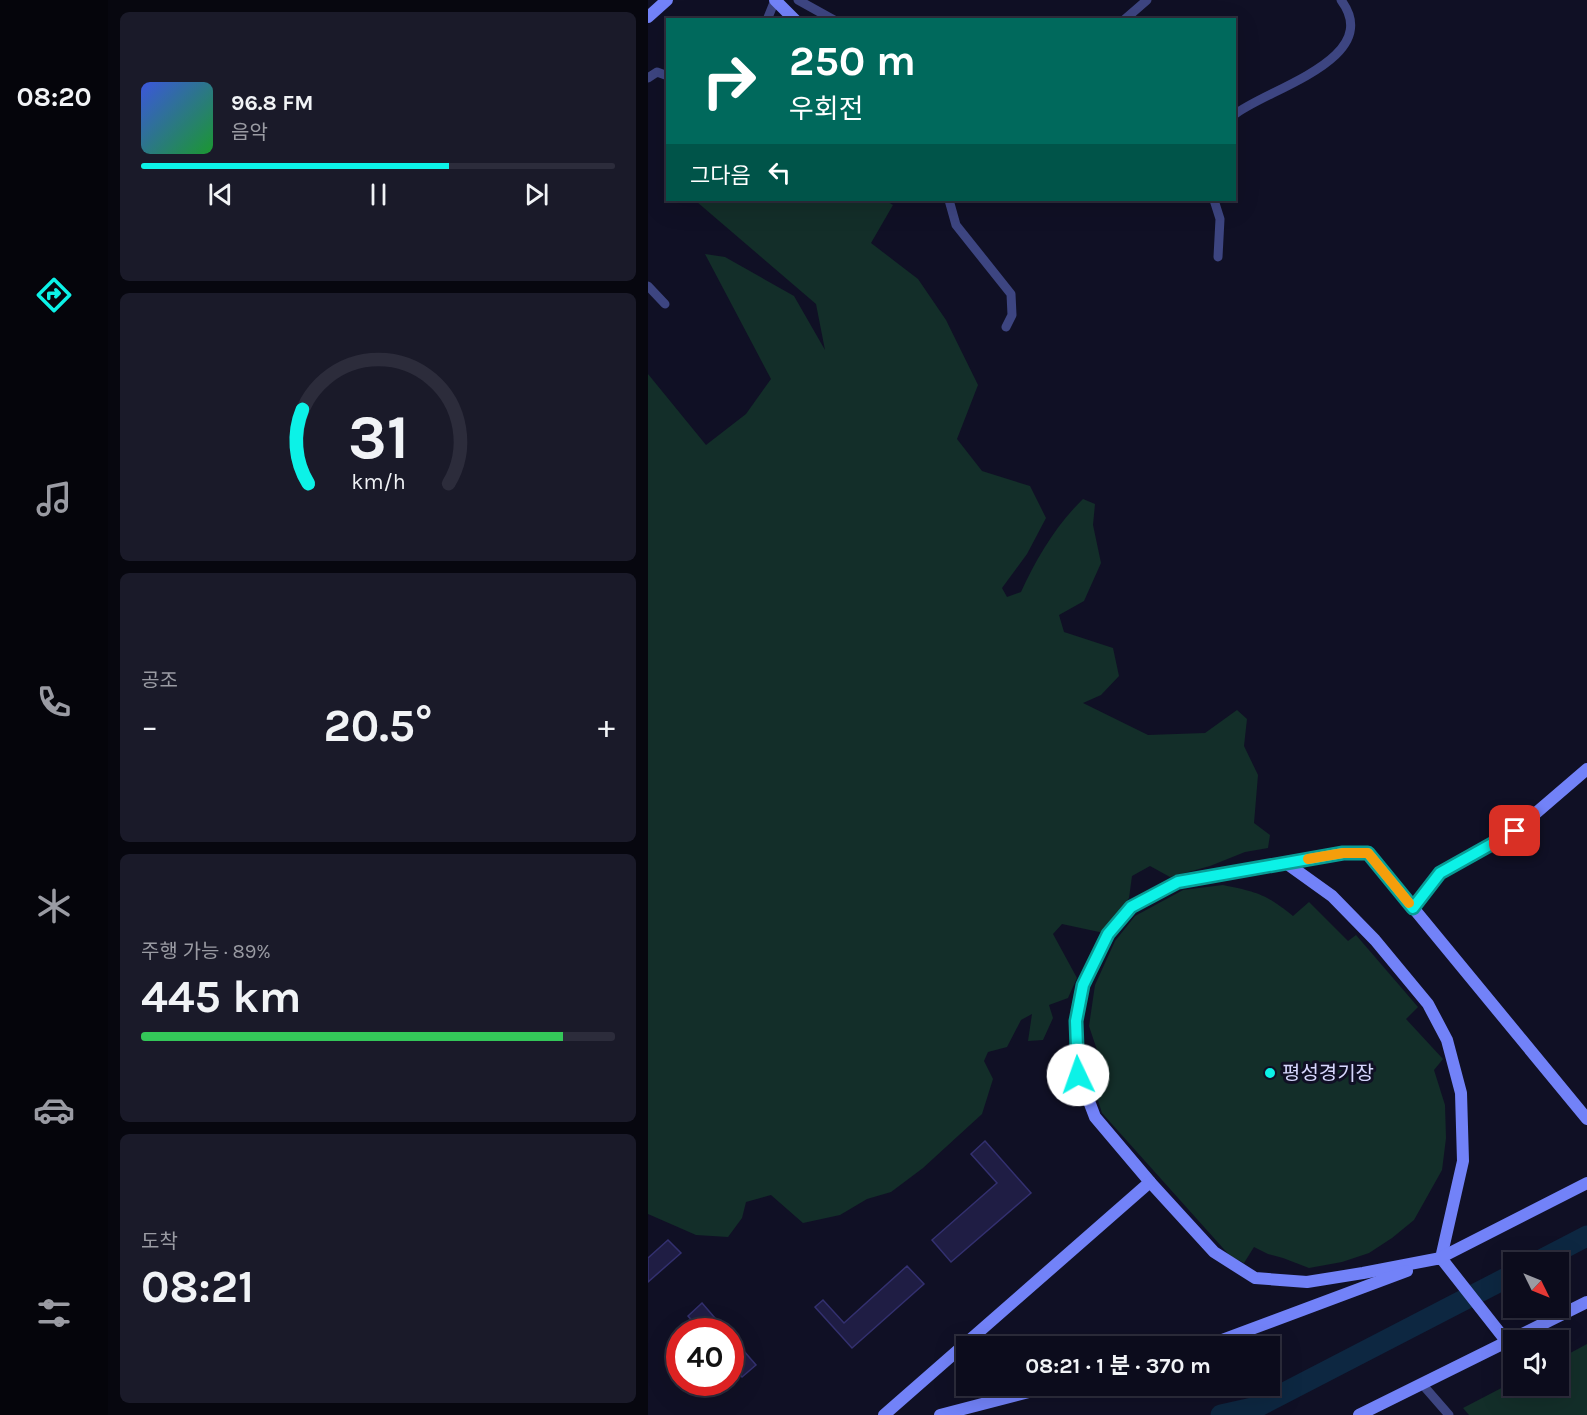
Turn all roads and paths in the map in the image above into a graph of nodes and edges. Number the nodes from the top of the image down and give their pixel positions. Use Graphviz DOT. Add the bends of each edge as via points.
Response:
graph roads {
  1 [pos="667,0"];
  2 [pos="775,0"];
  3 [pos="798,0"];
  4 [pos="1147,0"];
  5 [pos="1341,0"];
  6 [pos="648,17"];
  7 [pos="768,18"];
  8 [pos="793,18"];
  9 [pos="830,18"];
  10 [pos="1126,18"];
  11 [pos="666,75"];
  12 [pos="648,78"];
  13 [pos="1236,114"];
  14 [pos="949,201"];
  15 [pos="1214,201"];
  16 [pos="1218,257"];
  17 [pos="648,286"];
  18 [pos="665,304"];
  19 [pos="1006,327"];
  20 [pos="1587,769"];
  21 [pos="1286,863"];
  22 [pos="1413,908"];
  23 [pos="1587,1119"];
  24 [pos="1150,1182"];
  25 [pos="1587,1183"];
  26 [pos="1441,1258"];
  27 [pos="1587,1302"];
  28 [pos="1531,1330"];
  29 [pos="1232,1336"];
  30 [pos="1503,1337"];
  31 [pos="1503,1344"];
  32 [pos="1422,1384"];
  33 [pos="1013,1396"];
  34 [pos="884,1415"];
  35 [pos="940,1415"];
  36 [pos="1359,1415"];
  37 [pos="1449,1415"];
  1 -- 6 [label="street"];
  2 -- 7 [label="street"];
  2 -- 8 [label="street"];
  3 -- 9 [label="street"];
  4 -- 10 [label="street"];
  5 -- 13 [label="street" via="1349,11 1350,35 1341,52 1296,83"];
  11 -- 12 [label="street" via="657,72"];
  14 -- 19 [label="street" via="956,225 1011,294 1012,315"];
  15 -- 16 [label="street" via="1220,219"];
  17 -- 18 [label="street"];
  20 -- 22 [label="street" via="1515,831 1440,873"];
  21 -- 22 [label="street" via="1343,853 1368,853"];
  21 -- 24 [label="street" via="1178,882 1131,907 1108,934 1083,985 1076,1021 1078,1075 1095,1117"];
  21 -- 26 [label="street" via="1332,896 1375,940 1428,1004 1447,1040 1461,1093 1463,1161"];
  22 -- 23 [label="street"];
  24 -- 26 [label="street" via="1214,1252 1255,1278 1306,1282"];
  24 -- 34 [label="street"];
  25 -- 26 [label="street"];
  26 -- 29 [label="street"];
  26 -- 30 [label="street"];
  27 -- 28 [label="street"];
  31 -- 32 [label="street"];
  32 -- 36 [label="street"];
  32 -- 37 [label="street"];
  33 -- 35 [label="street"];
}
